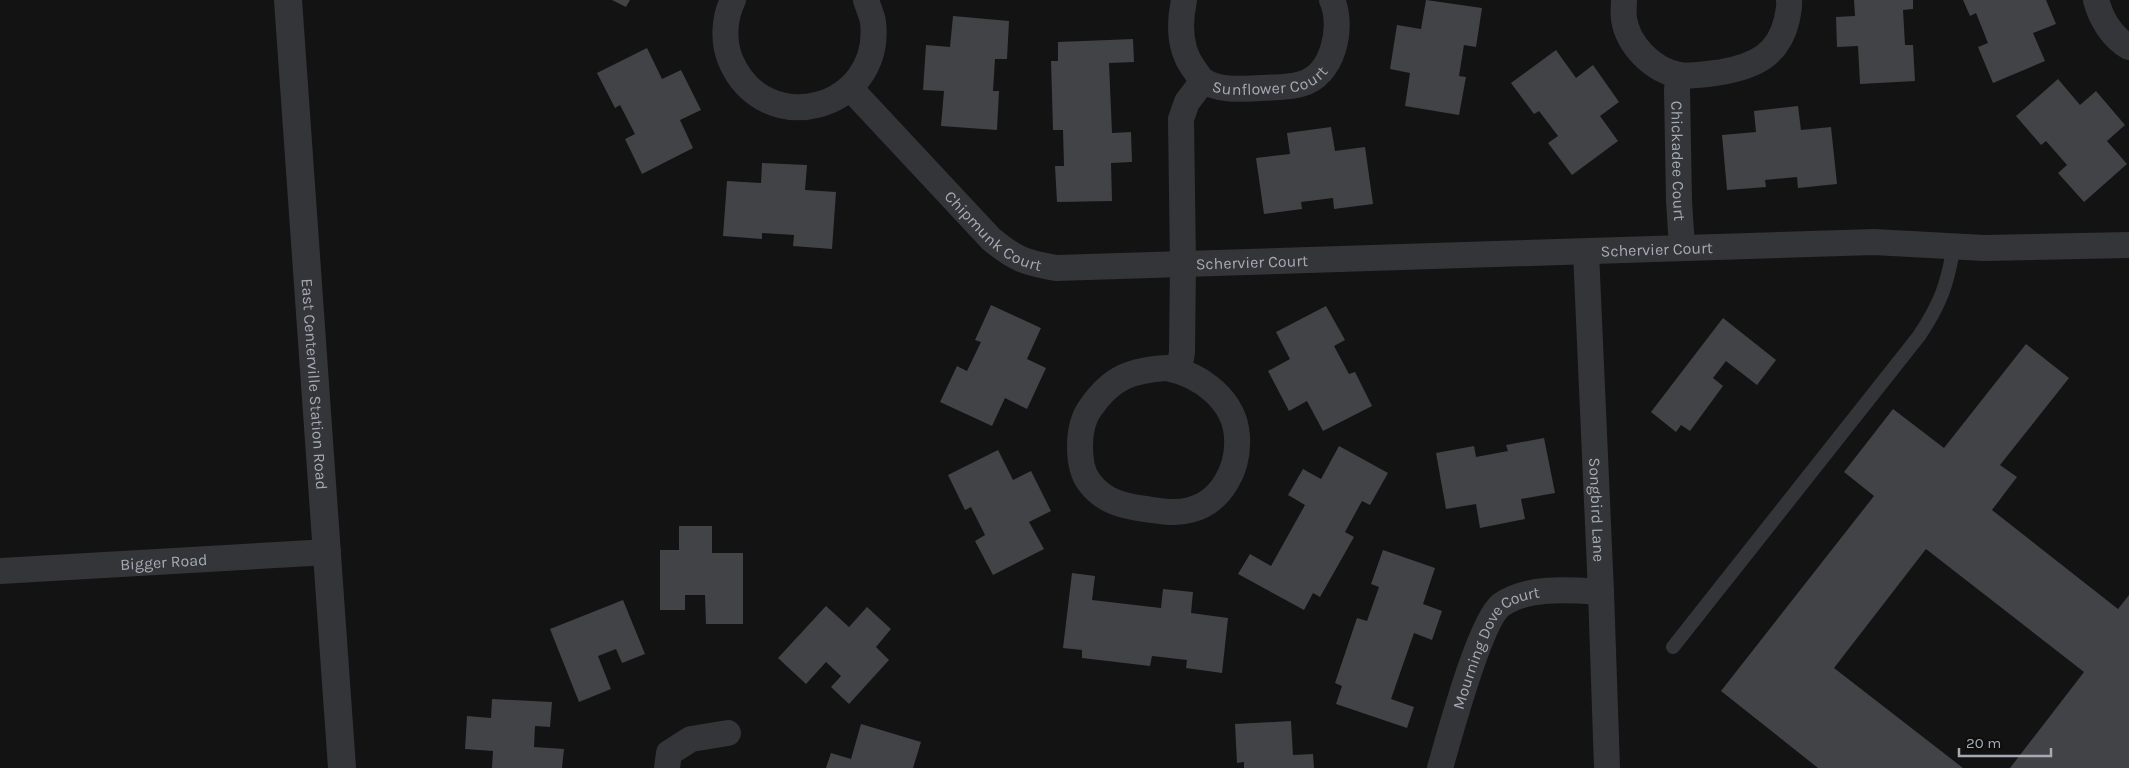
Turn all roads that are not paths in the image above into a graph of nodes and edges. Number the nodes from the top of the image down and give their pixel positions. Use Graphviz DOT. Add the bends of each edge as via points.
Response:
graph roads {
  1 [pos="288,0"];
  2 [pos="733,0"];
  3 [pos="866,0"];
  4 [pos="1184,0"];
  5 [pos="1332,0"];
  6 [pos="1624,0"];
  7 [pos="1789,0"];
  8 [pos="2096,0"];
  9 [pos="2129,47"];
  10 [pos="1679,75"];
  11 [pos="1203,80"];
  12 [pos="850,88"];
  13 [pos="2129,245"];
  14 [pos="1954,246"];
  15 [pos="1682,247"];
  16 [pos="1586,252"];
  17 [pos="1184,264"];
  18 [pos="1178,370"];
  19 [pos="328,552"];
  20 [pos="0,571"];
  21 [pos="1601,592"];
  22 [pos="1673,647"];
  23 [pos="728,733"];
  24 [pos="342,768"];
  25 [pos="667,768"];
  26 [pos="1440,768"];
  27 [pos="1607,768"];
  1 -- 19 [label="street, East Centerville Station Road"];
  2 -- 12 [label="street" via="725,28 727,51 735,71 749,88 767,101 789,107 810,107 832,101"];
  3 -- 12 [label="street" via="873,20 873,45 865,69"];
  4 -- 11 [label="street, Sunflower Court" via="1180,20 1182,42 1189,63"];
  5 -- 11 [label="street, Sunflower Court" via="1337,29 1332,51 1322,71 1302,84 1221,88"];
  6 -- 10 [label="street" via="1628,35 1639,51 1661,69"];
  7 -- 10 [label="street" via="1785,26 1777,44 1754,64 1706,74"];
  8 -- 9 [label="street" via="2099,12 2111,31"];
  10 -- 15 [label="street, Chickadee Court"];
  11 -- 17 [label="street, Sunflower Court" via="1187,102 1181,119"];
  12 -- 17 [label="street, Chipmunk Court" via="991,239 1009,254 1030,264 1056,268"];
  13 -- 14 [label="street, Schervier Court"];
  14 -- 15 [label="street, Schervier Court" via="1874,242"];
  14 -- 22 [label="lane" via="1949,277 1938,307 1920,336"];
  15 -- 16 [label="street, Schervier Court"];
  16 -- 17 [label="street, Schervier Court"];
  16 -- 21 [label="street, Songbird Lane"];
  17 -- 18 [label="street, Sunflower Court" via="1182,352"];
  18 -- 18 [label="street" via="1142,370 1119,379 1103,390 1080,429 1080,459 1088,481 1102,496 1121,506 1166,512 1190,510 1220,491 1232,473 1238,452 1237,431 1228,408 1214,388"];
  19 -- 20 [label="street, Bigger Road"];
  19 -- 24 [label="street, East Centerville Station Road"];
  21 -- 26 [label="street, Mourning Dove Court" via="1556,590 1525,595 1501,605 1489,619"];
  21 -- 27 [label="street, Songbird Lane"];
  23 -- 25 [label="street" via="691,739 669,753"];
}
